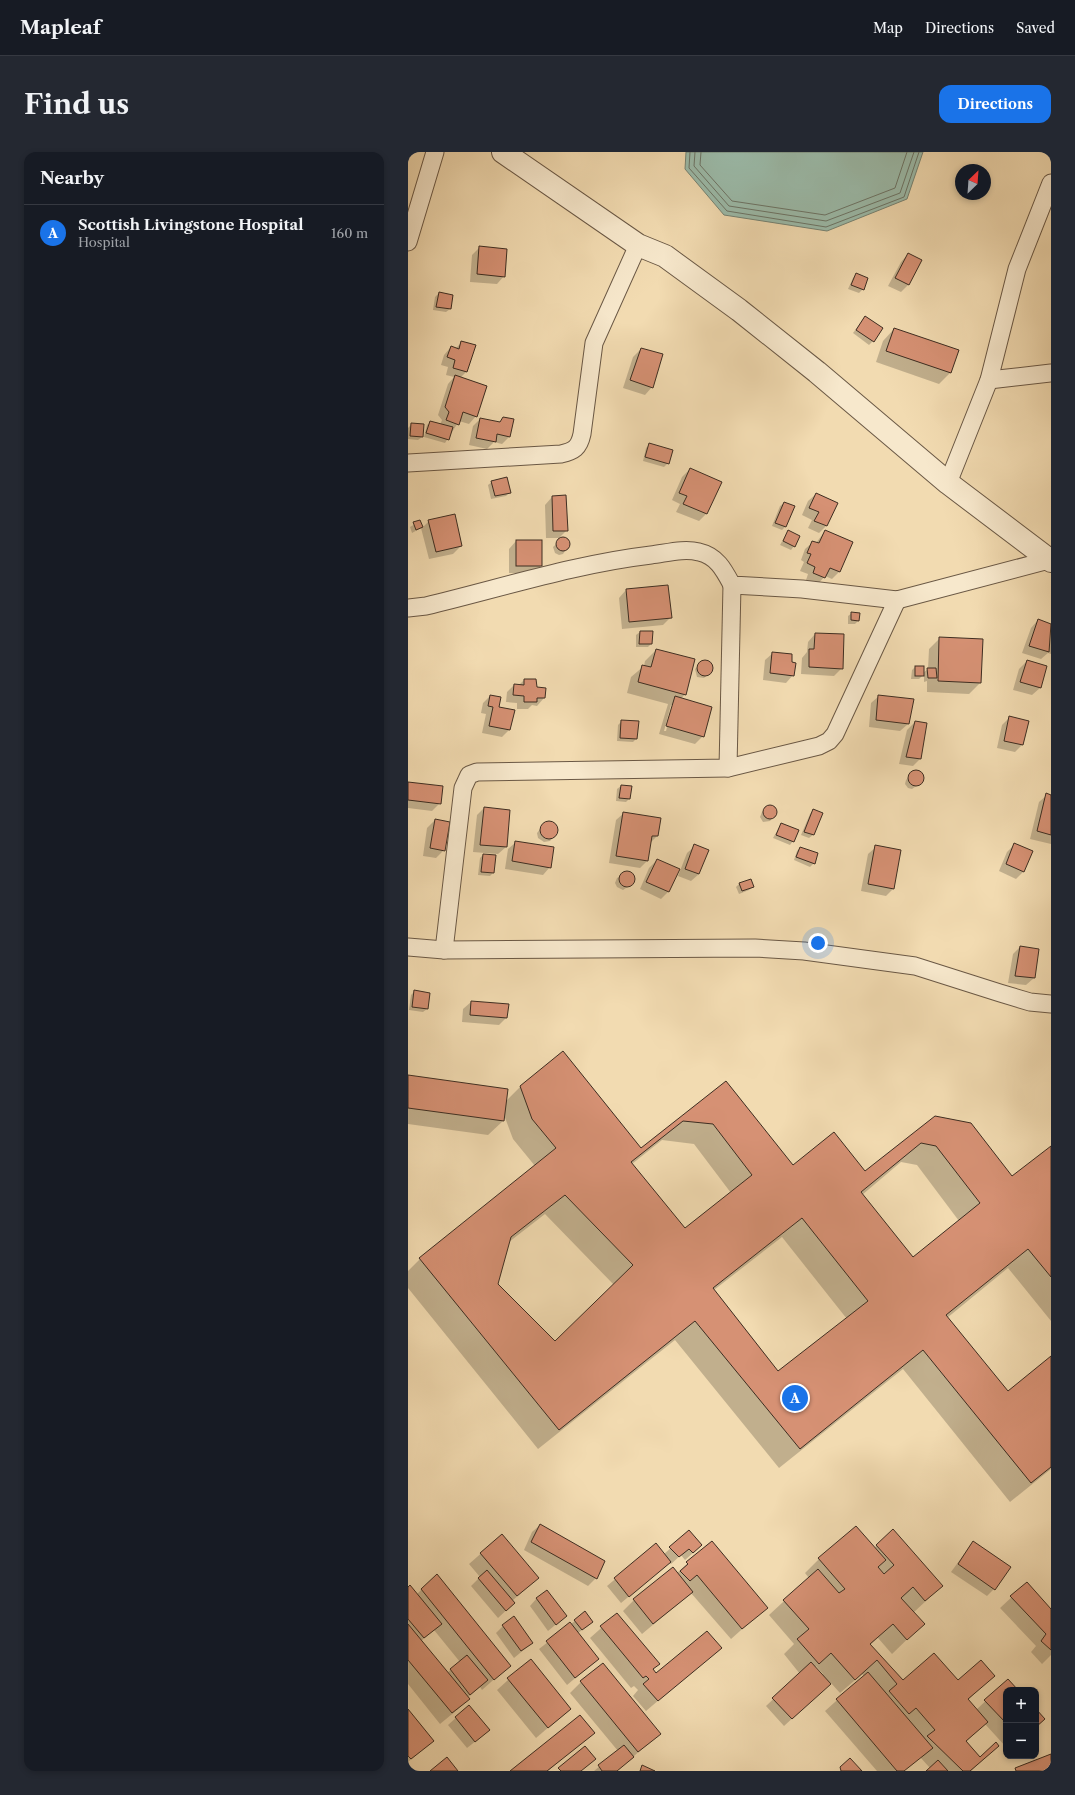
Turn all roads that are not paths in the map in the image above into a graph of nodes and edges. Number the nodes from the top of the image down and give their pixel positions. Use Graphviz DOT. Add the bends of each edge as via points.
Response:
graph roads {
  1 [pos="435,152"];
  2 [pos="503,152"];
  3 [pos="1051,183"];
  4 [pos="408,242"];
  5 [pos="638,245"];
  6 [pos="1051,373"];
  7 [pos="989,380"];
  8 [pos="408,463"];
  9 [pos="948,483"];
  10 [pos="1050,560"];
  11 [pos="732,585"];
  12 [pos="897,600"];
  13 [pos="408,608"];
  14 [pos="728,768"];
  15 [pos="408,947"];
  16 [pos="444,950"];
  17 [pos="1051,1004"];
  1 -- 4 [label="street"];
  2 -- 5 [label="street"];
  3 -- 7 [label="street" via="1017,269"];
  5 -- 8 [label="street" via="594,343 578,447 561,454"];
  5 -- 9 [label="street" via="665,256 739,310"];
  6 -- 7 [label="street"];
  7 -- 9 [label="street"];
  9 -- 10 [label="street"];
  10 -- 12 [label="street"];
  11 -- 12 [label="street" via="802,589"];
  11 -- 13 [label="street" via="722,565 712,557 684,550 617,559 432,605"];
  11 -- 14 [label="street"];
  12 -- 14 [label="street" via="835,734 829,740 819,746"];
  14 -- 16 [label="street" via="477,772 469,775 463,788"];
  15 -- 16 [label="street"];
  16 -- 17 [label="street" via="755,948 804,951 915,966 1030,1002"];
}
